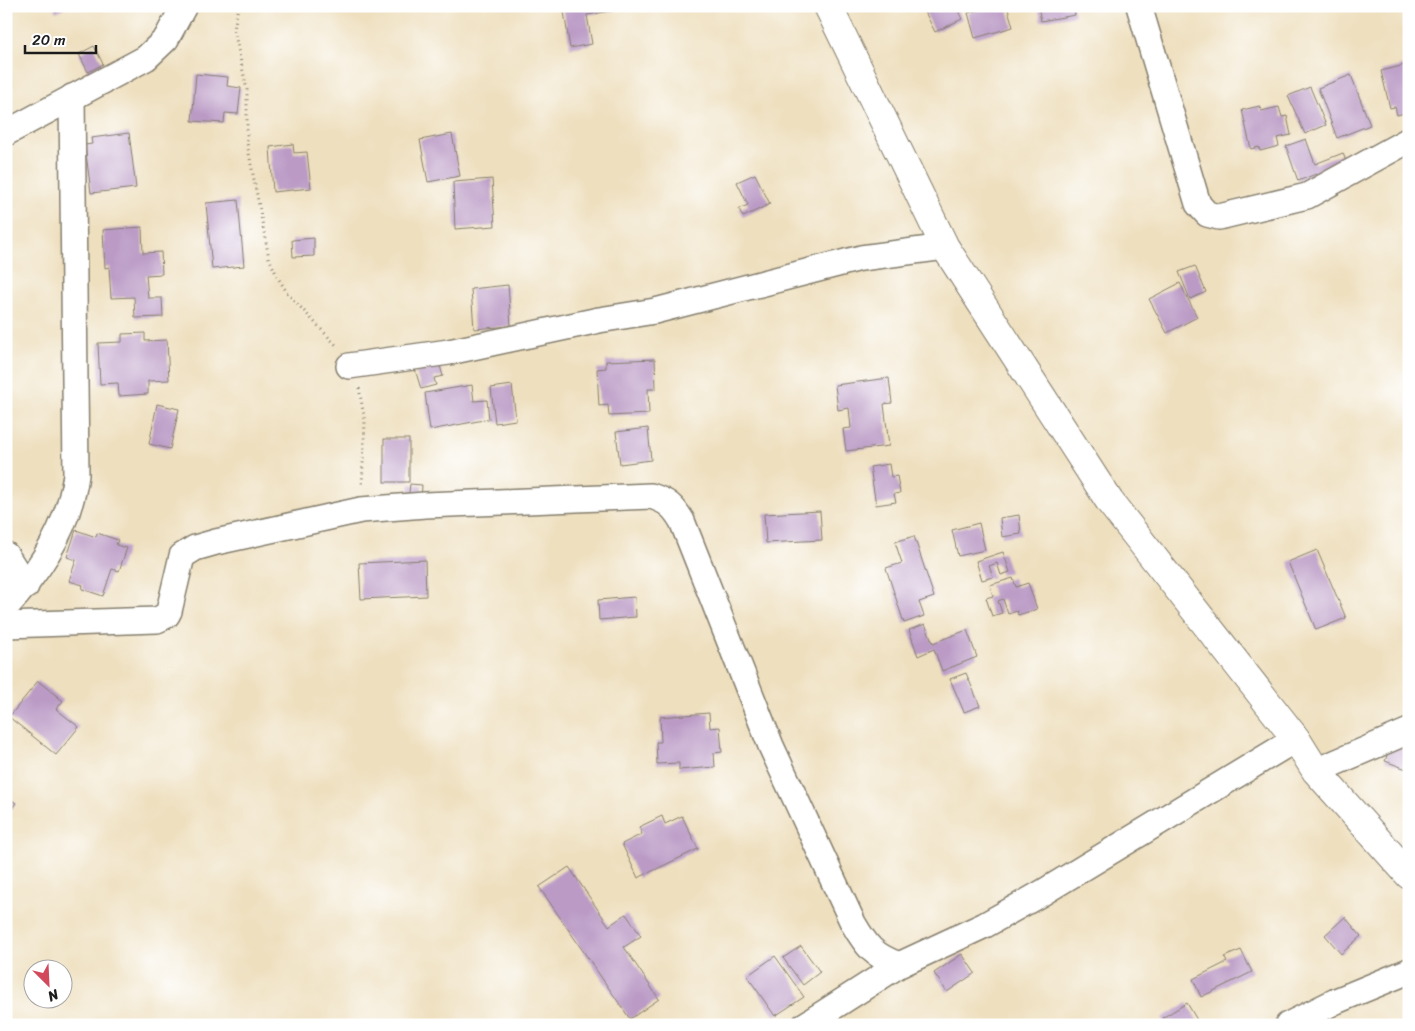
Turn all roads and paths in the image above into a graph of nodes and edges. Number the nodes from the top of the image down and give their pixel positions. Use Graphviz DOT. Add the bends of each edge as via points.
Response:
graph roads {
  1 [pos="184,6"];
  2 [pos="238,6"];
  3 [pos="828,6"];
  4 [pos="1139,6"];
  5 [pos="72,97"];
  6 [pos="6,133"];
  7 [pos="1409,140"];
  8 [pos="945,247"];
  9 [pos="349,366"];
  10 [pos="361,510"];
  11 [pos="6,555"];
  12 [pos="26,586"];
  13 [pos="6,607"];
  14 [pos="6,625"];
  15 [pos="1409,731"];
  16 [pos="1296,739"];
  17 [pos="1316,771"];
  18 [pos="1409,876"];
  19 [pos="899,965"];
  20 [pos="1409,971"];
  21 [pos="805,1025"];
  22 [pos="1288,1025"];
  1 -- 5 [label="street" via="166,39 146,58"];
  2 -- 9 [label="path" via="234,30 247,90 247,143 269,258 288,294 338,346"];
  3 -- 8 [label="street"];
  4 -- 7 [label="street" via="1198,204 1207,214 1219,216 1307,196"];
  5 -- 6 [label="street"];
  5 -- 12 [label="street" via="76,475 73,500 60,531"];
  8 -- 9 [label="street" via="861,258 655,311 449,352"];
  8 -- 16 [label="street" via="1110,502"];
  9 -- 10 [label="path" via="358,385 365,422"];
  10 -- 14 [label="street" via="188,551 179,565 169,611 157,620"];
  10 -- 19 [label="street" via="650,496 669,503 682,521 771,746 853,923 878,958"];
  11 -- 12 [label="street"];
  12 -- 13 [label="street"];
  15 -- 17 [label="street"];
  16 -- 17 [label="street"];
  16 -- 19 [label="street" via="1042,893 985,925"];
  17 -- 18 [label="street"];
  19 -- 21 [label="street"];
  20 -- 22 [label="street"];
}
